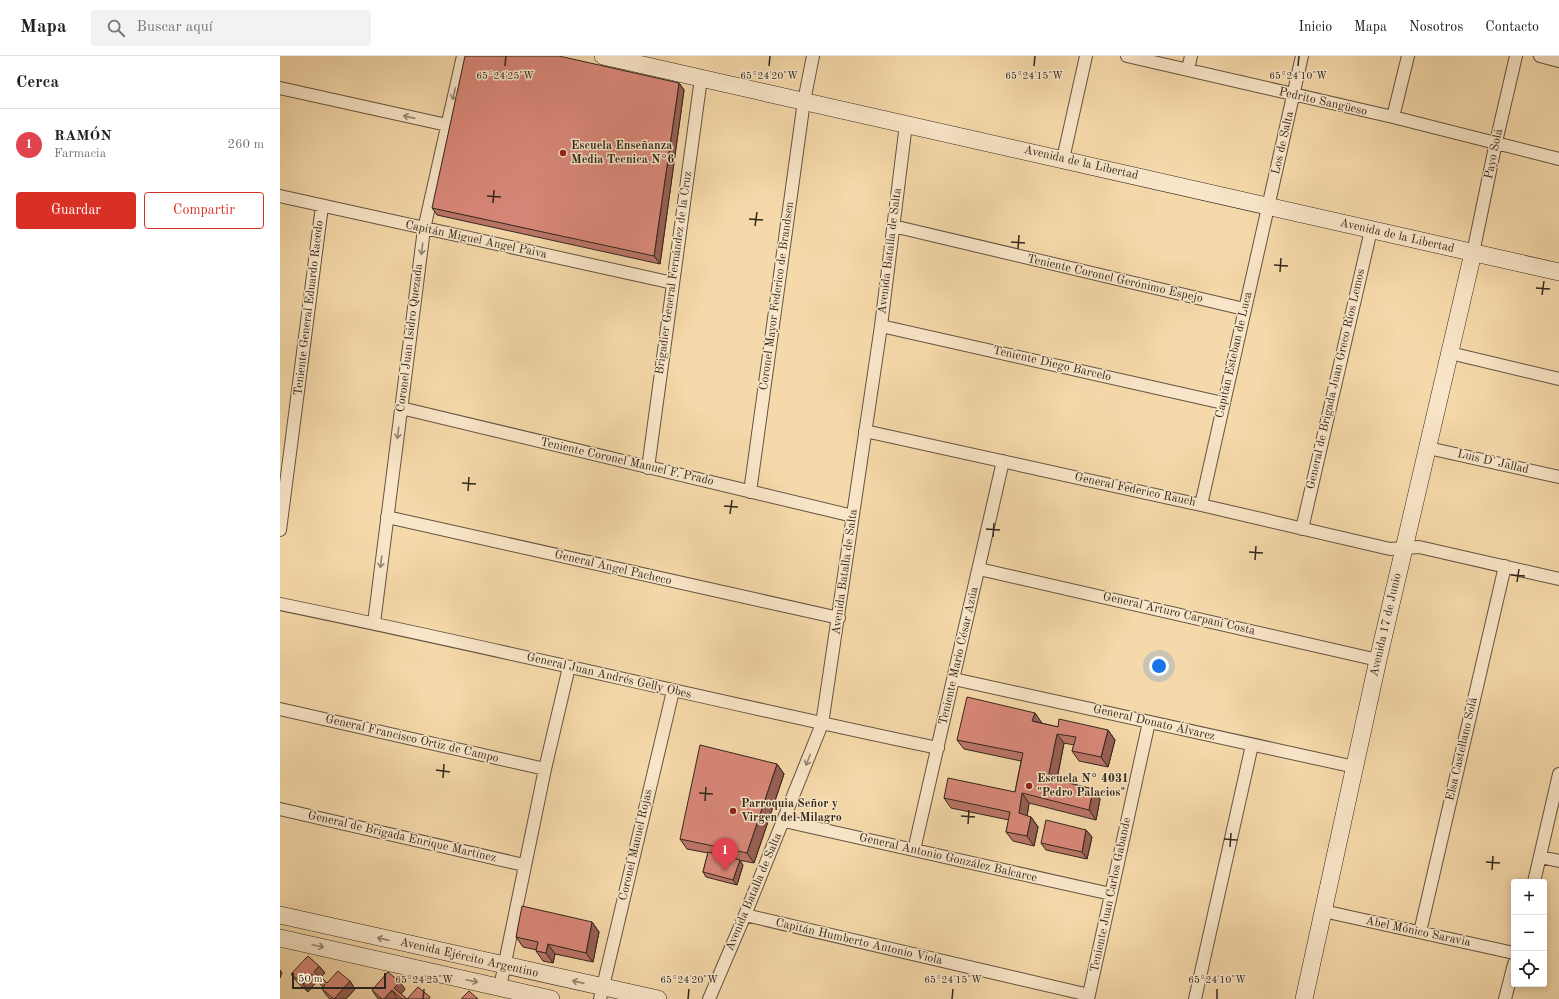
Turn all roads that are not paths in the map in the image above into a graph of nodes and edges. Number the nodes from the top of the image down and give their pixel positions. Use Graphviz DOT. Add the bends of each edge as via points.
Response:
graph roads {
  1 [pos="463,56"];
  2 [pos="603,56"];
  3 [pos="813,56"];
  4 [pos="1086,56"];
  5 [pos="1128,56"];
  6 [pos="1191,56"];
  7 [pos="1302,56"];
  8 [pos="1408,56"];
  9 [pos="1516,56"];
  10 [pos="1540,56"];
  11 [pos="1559,61"];
  12 [pos="1188,69"];
  13 [pos="701,78"];
  14 [pos="280,88"];
  15 [pos="1294,95"];
  16 [pos="804,101"];
  17 [pos="1393,117"];
  18 [pos="906,124"];
  19 [pos="447,125"];
  20 [pos="1496,142"];
  21 [pos="1559,158"];
  22 [pos="1063,159"];
  23 [pos="280,196"];
  24 [pos="322,206"];
  25 [pos="1268,206"];
  26 [pos="893,226"];
  27 [pos="424,229"];
  28 [pos="1371,230"];
  29 [pos="1473,253"];
  30 [pos="1559,272"];
  31 [pos="673,283"];
  32 [pos="1244,309"];
  33 [pos="881,326"];
  34 [pos="1450,353"];
  35 [pos="1559,379"];
  36 [pos="1223,403"];
  37 [pos="401,408"];
  38 [pos="865,431"];
  39 [pos="1428,448"];
  40 [pos="1003,461"];
  41 [pos="648,468"];
  42 [pos="1559,477"];
  43 [pos="750,492"];
  44 [pos="1201,505"];
  45 [pos="853,516"];
  46 [pos="387,517"];
  47 [pos="1302,529"];
  48 [pos="280,530"];
  49 [pos="1404,548"];
  50 [pos="1505,566"];
  51 [pos="979,569"];
  52 [pos="1559,579"];
  53 [pos="280,604"];
  54 [pos="839,618"];
  55 [pos="374,624"];
  56 [pos="1378,660"];
  57 [pos="569,667"];
  58 [pos="954,678"];
  59 [pos="673,691"];
  60 [pos="280,709"];
  61 [pos="1149,722"];
  62 [pos="822,724"];
  63 [pos="1252,745"];
  64 [pos="938,748"];
  65 [pos="1355,767"];
  66 [pos="545,769"];
  67 [pos="1559,774"];
  68 [pos="280,809"];
  69 [pos="784,821"];
  70 [pos="914,850"];
  71 [pos="1540,856"];
  72 [pos="1559,861"];
  73 [pos="524,865"];
  74 [pos="1535,879"];
  75 [pos="1112,894"];
  76 [pos="1323,911"];
  77 [pos="280,915"];
  78 [pos="745,915"];
  79 [pos="1420,932"];
  80 [pos="280,938"];
  81 [pos="1511,952"];
  82 [pos="504,966"];
  83 [pos="1511,977"];
  84 [pos="500,987"];
  85 [pos="601,993"];
  86 [pos="1089,997"];
  87 [pos="551,999"];
  88 [pos="658,999"];
  89 [pos="709,999"];
  90 [pos="1195,999"];
  91 [pos="1304,999"];
  92 [pos="1506,999"];
  1 -- 19 [label="street, Coronel Juan Isidro Quezada, one-way"];
  2 -- 13 [label="main road, Avenida de la Libertad"];
  3 -- 16 [label="street, Coronel Mayor Federico de Brandsen"];
  4 -- 22 [label="street"];
  5 -- 12 [label="street, Pedrito Sangüeso"];
  6 -- 12 [label="street"];
  7 -- 15 [label="street, Los de Salta"];
  8 -- 17 [label="street"];
  9 -- 20 [label="street, Payo Solá"];
  10 -- 11 [label="street"];
  12 -- 15 [label="street, Pedrito Sangüeso"];
  13 -- 16 [label="main road, Avenida de la Libertad"];
  13 -- 31 [label="street, Brigadier General Fernández de la Cruz"];
  19 -- 14 [label="street, one-way"];
  15 -- 17 [label="street, Pedrito Sangüeso"];
  15 -- 25 [label="street, Los de Salta"];
  16 -- 18 [label="main road, Avenida de la Libertad"];
  16 -- 43 [label="street, Coronel Mayor Federico de Brandsen"];
  17 -- 20 [label="street, Pedrito Sangüeso"];
  18 -- 22 [label="main road, Avenida de la Libertad"];
  18 -- 26 [label="street, Avenida Batalla de Salta"];
  19 -- 27 [label="street, Coronel Juan Isidro Quezada"];
  20 -- 21 [label="street, Pedrito Sangüeso"];
  20 -- 29 [label="street, Payo Solá"];
  22 -- 25 [label="main road, Avenida de la Libertad"];
  23 -- 24 [label="street, Capitán Miguel Ángel Paiva"];
  24 -- 27 [label="street, Capitán Miguel Ángel Paiva"];
  24 -- 48 [label="street, Teniente General Eduardo Racedo"];
  25 -- 28 [label="main road, Avenida de la Libertad"];
  25 -- 32 [label="street, Capitán Esteban de Luca"];
  26 -- 32 [label="street, Teniente Coronel Gerónimo Espejo"];
  26 -- 33 [label="street, Avenida Batalla de Salta"];
  27 -- 31 [label="street, Capitán Miguel Ángel Paiva"];
  27 -- 37 [label="street, Coronel Juan Isidro Quezada, one-way"];
  28 -- 29 [label="main road, Avenida de la Libertad"];
  28 -- 47 [label="street, General de Brigada Juan Greco Ríos Lemos"];
  29 -- 30 [label="main road, Avenida de la Libertad"];
  29 -- 34 [label="main road, Avenida 17 de Junio"];
  31 -- 41 [label="street, Brigadier General Fernández de la Cruz"];
  32 -- 36 [label="street, Capitán Esteban de Luca"];
  33 -- 36 [label="street, Teniente Diego Barcelo"];
  33 -- 38 [label="street, Avenida Batalla de Salta"];
  34 -- 35 [label="street"];
  34 -- 39 [label="main road, Avenida 17 de Junio"];
  36 -- 44 [label="street, Capitán Esteban de Luca"];
  37 -- 41 [label="street, Teniente Coronel Manuel F. Prado"];
  37 -- 46 [label="street, Coronel Juan Isidro Quezada, one-way"];
  38 -- 40 [label="street, General Federico Rauch"];
  38 -- 45 [label="street, Avenida Batalla de Salta"];
  39 -- 42 [label="street, Luis D' Jallad"];
  39 -- 49 [label="main road, Avenida 17 de Junio"];
  40 -- 44 [label="street, General Federico Rauch"];
  40 -- 51 [label="street, Teniente Mario César Azúa"];
  41 -- 43 [label="street, Teniente Coronel Manuel F. Prado"];
  43 -- 45 [label="street, Teniente Coronel Manuel F. Prado"];
  44 -- 47 [label="street, General Federico Rauch"];
  45 -- 54 [label="street, Avenida Batalla de Salta"];
  46 -- 54 [label="street, General Ángel Pacheco"];
  46 -- 55 [label="street, Coronel Juan Isidro Quezada, one-way"];
  47 -- 49 [label="street, General Federico Rauch" via="1390,549"];
  49 -- 50 [label="street, General Federico Rauch" via="1419,547"];
  49 -- 56 [label="main road, Avenida 17 de Junio"];
  50 -- 52 [label="street, General Federico Rauch"];
  50 -- 79 [label="street, Elsa Castellano Solá"];
  51 -- 56 [label="street, General Arturo Carpani Costa"];
  51 -- 58 [label="street, Teniente Mario César Azúa"];
  53 -- 55 [label="street, General Juan Andrés Gelly Obes"];
  54 -- 62 [label="street, Avenida Batalla de Salta"];
  55 -- 57 [label="street, General Juan Andrés Gelly Obes"];
  56 -- 65 [label="main road, Avenida 17 de Junio"];
  57 -- 59 [label="street, General Juan Andrés Gelly Obes"];
  57 -- 66 [label="street"];
  58 -- 61 [label="street, General Donato Álvarez"];
  58 -- 64 [label="street, Teniente Mario César Azúa"];
  59 -- 62 [label="street, General Juan Andrés Gelly Obes"];
  59 -- 85 [label="street, Coronel Manuel Rojas"];
  60 -- 66 [label="street, General Francisco Ortiz de Campo"];
  61 -- 63 [label="street, General Donato Álvarez"];
  61 -- 75 [label="street, Teniente Juan Carlos Gabande"];
  62 -- 64 [label="street, General Juan Andrés Gelly Obes"];
  62 -- 69 [label="street, Avenida Batalla de Salta, one-way"];
  63 -- 65 [label="street, General Donato Álvarez"];
  63 -- 90 [label="street"];
  64 -- 70 [label="street, Teniente Mario César Azúa"];
  65 -- 76 [label="main road, Avenida 17 de Junio"];
  66 -- 73 [label="street"];
  67 -- 71 [label="street"];
  68 -- 73 [label="street, General de Brigada Enrique Martínez"];
  69 -- 70 [label="street, General Antonio González Balcarce"];
  69 -- 78 [label="street, Avenida Batalla de Salta"];
  70 -- 75 [label="street, General Antonio González Balcarce"];
  71 -- 72 [label="street"];
  71 -- 74 [label="street"];
  73 -- 82 [label="street"];
  75 -- 86 [label="street, Teniente Juan Carlos Gabande"];
  76 -- 79 [label="street, Abel Mónico Saravia"];
  76 -- 91 [label="main road, Avenida 17 de Junio"];
  82 -- 77 [label="main road, Avenida Ejército Argentino, one-way"];
  78 -- 86 [label="street, Capitán Humberto Antonio Viola"];
  78 -- 89 [label="street, Avenida Batalla de Salta"];
  79 -- 81 [label="street, Abel Mónico Saravia"];
  80 -- 84 [label="main road, Avenida Ejército Argentino, one-way"];
  82 -- 84 [label="street"];
  85 -- 82 [label="main road, Avenida Ejército Argentino, one-way"];
  83 -- 92 [label="street"];
  84 -- 87 [label="main road, Avenida Ejército Argentino"];
  85 -- 88 [label="main road, Avenida Ejército Argentino"];
}
